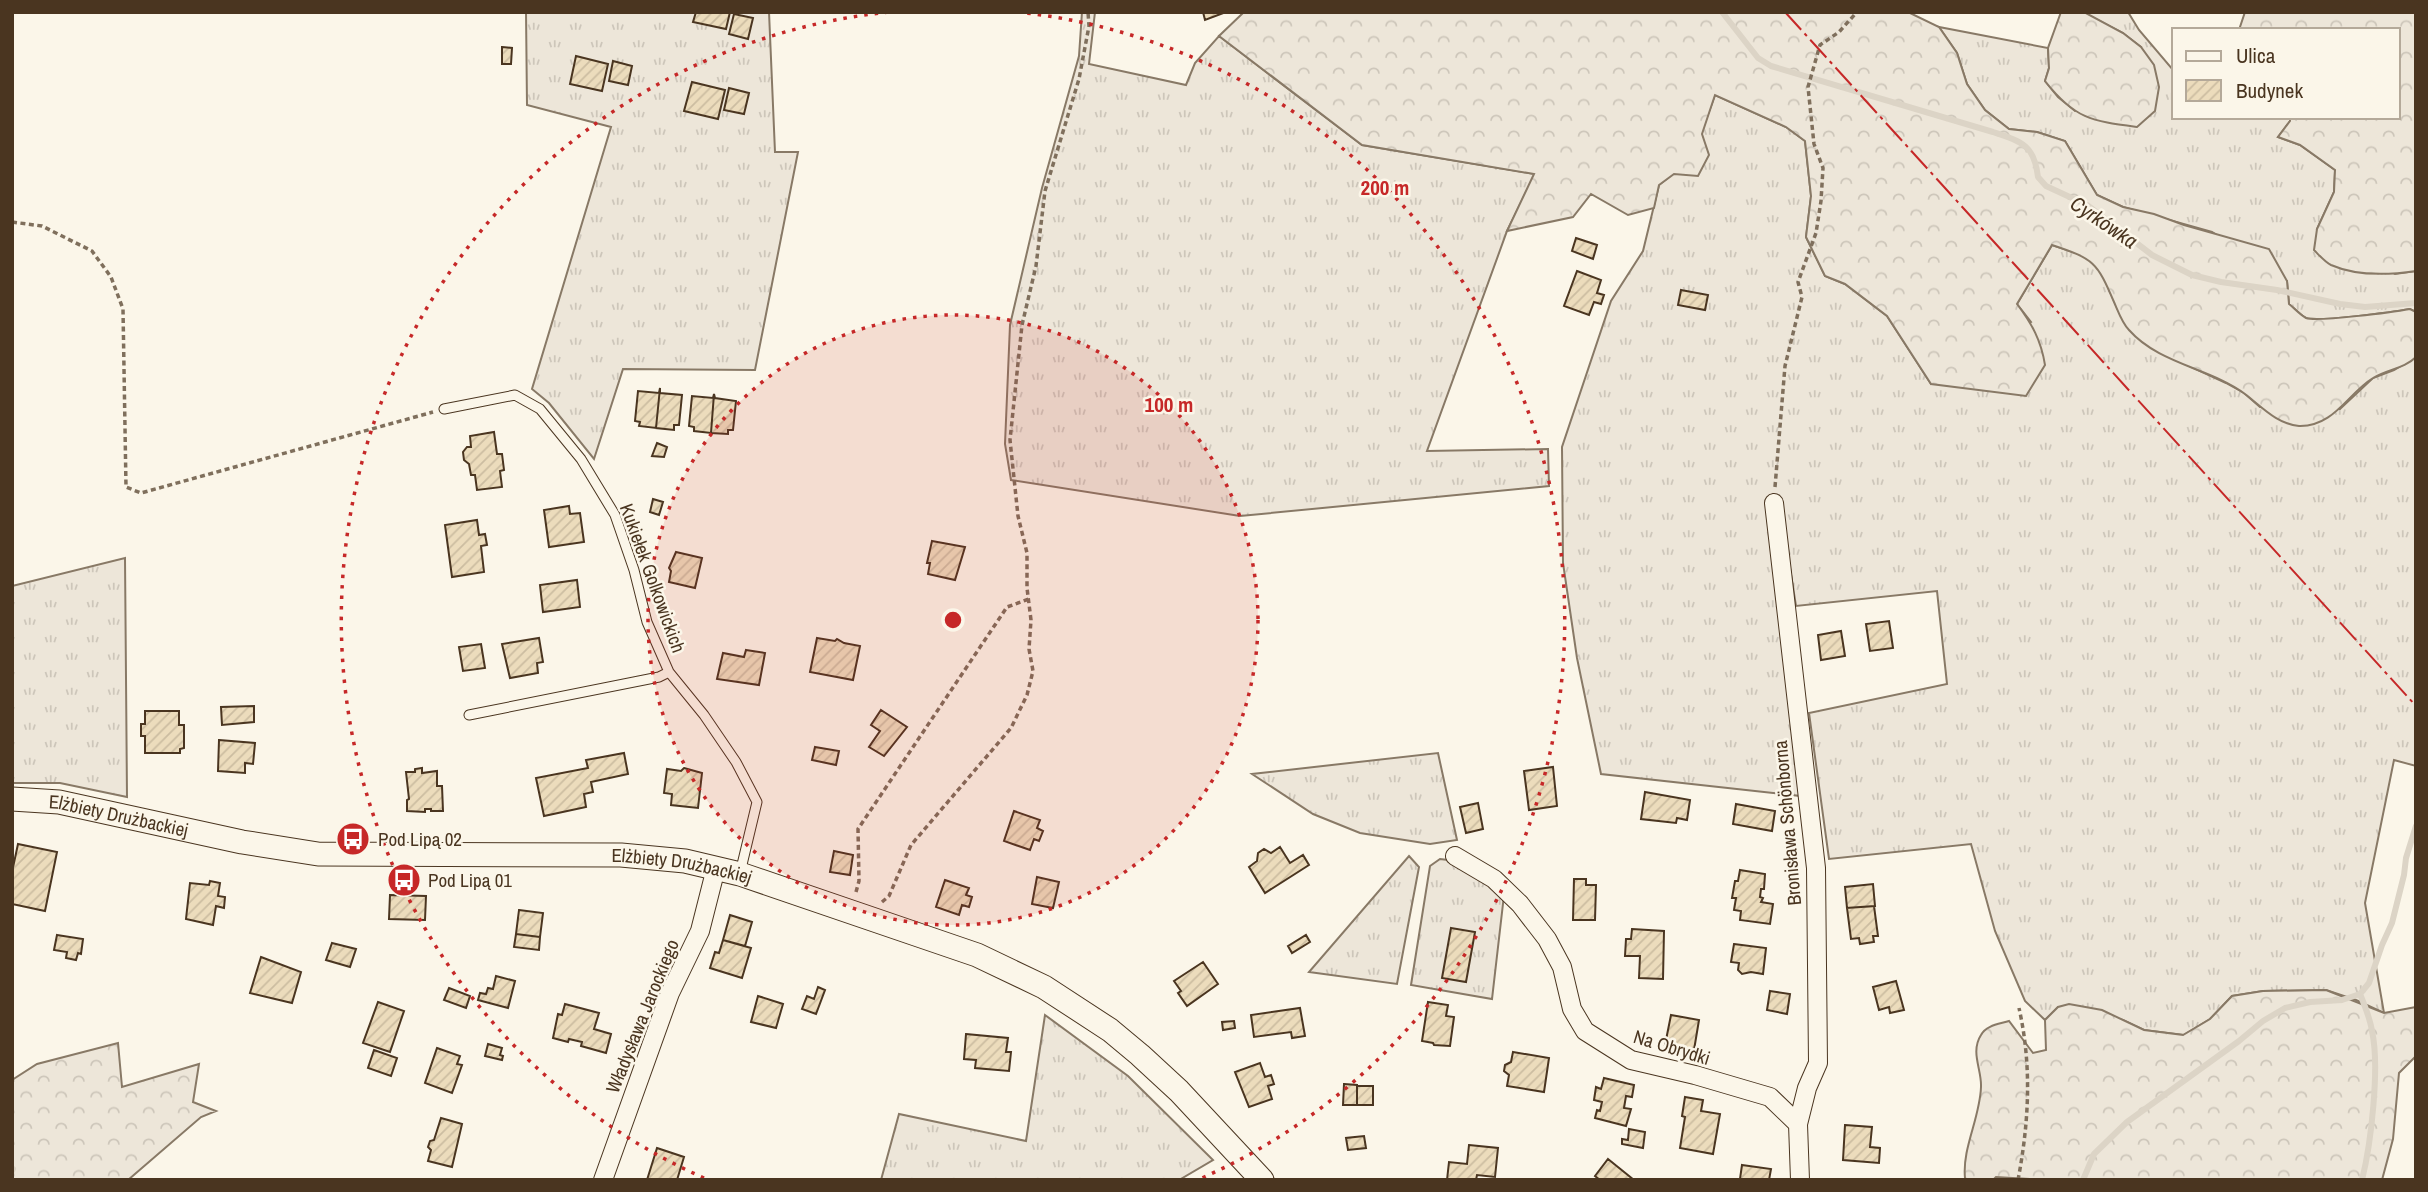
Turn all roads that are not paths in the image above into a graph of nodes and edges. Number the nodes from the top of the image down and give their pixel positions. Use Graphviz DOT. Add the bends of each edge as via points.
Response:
graph roads {
  1 [pos="444,409"];
  2 [pos="1774,503"];
  3 [pos="669,672"];
  4 [pos="469,715"];
  5 [pos="12,799"];
  6 [pos="1455,856"];
  7 [pos="716,868"];
  8 [pos="740,874"];
  9 [pos="1798,1124"];
  10 [pos="603,1180"];
  11 [pos="1262,1180"];
  12 [pos="1800,1180"];
  1 -- 3 [label="lane, Kukiełek Golkowickich" via="515,395 540,409 581,459 615,515 647,622"];
  2 -- 9 [label="street, Bronisława Schönborna" via="1816,868 1818,1063"];
  3 -- 4 [label="lane, Kukiełek Golkowickich"];
  3 -- 8 [label="lane, Kukiełek Golkowickich" via="736,762 757,802"];
  5 -- 7 [label="street, Elżbiety Drużbackiej" via="60,802 242,842 318,853 621,855"];
  6 -- 9 [label="street, Na Obrydki" via="1494,879 1547,939 1562,967 1572,1009 1585,1031 1631,1060 1770,1097"];
  7 -- 8 [label="street, Elżbiety Drużbackiej"];
  7 -- 10 [label="street, Władysława Jarockiego" via="700,931 670,993"];
  8 -- 11 [label="street, Elżbiety Drużbackiej" via="1002,966 1044,987 1110,1030 1179,1091"];
  9 -- 12 [label="street, Bronisława Schönborna"];
}
